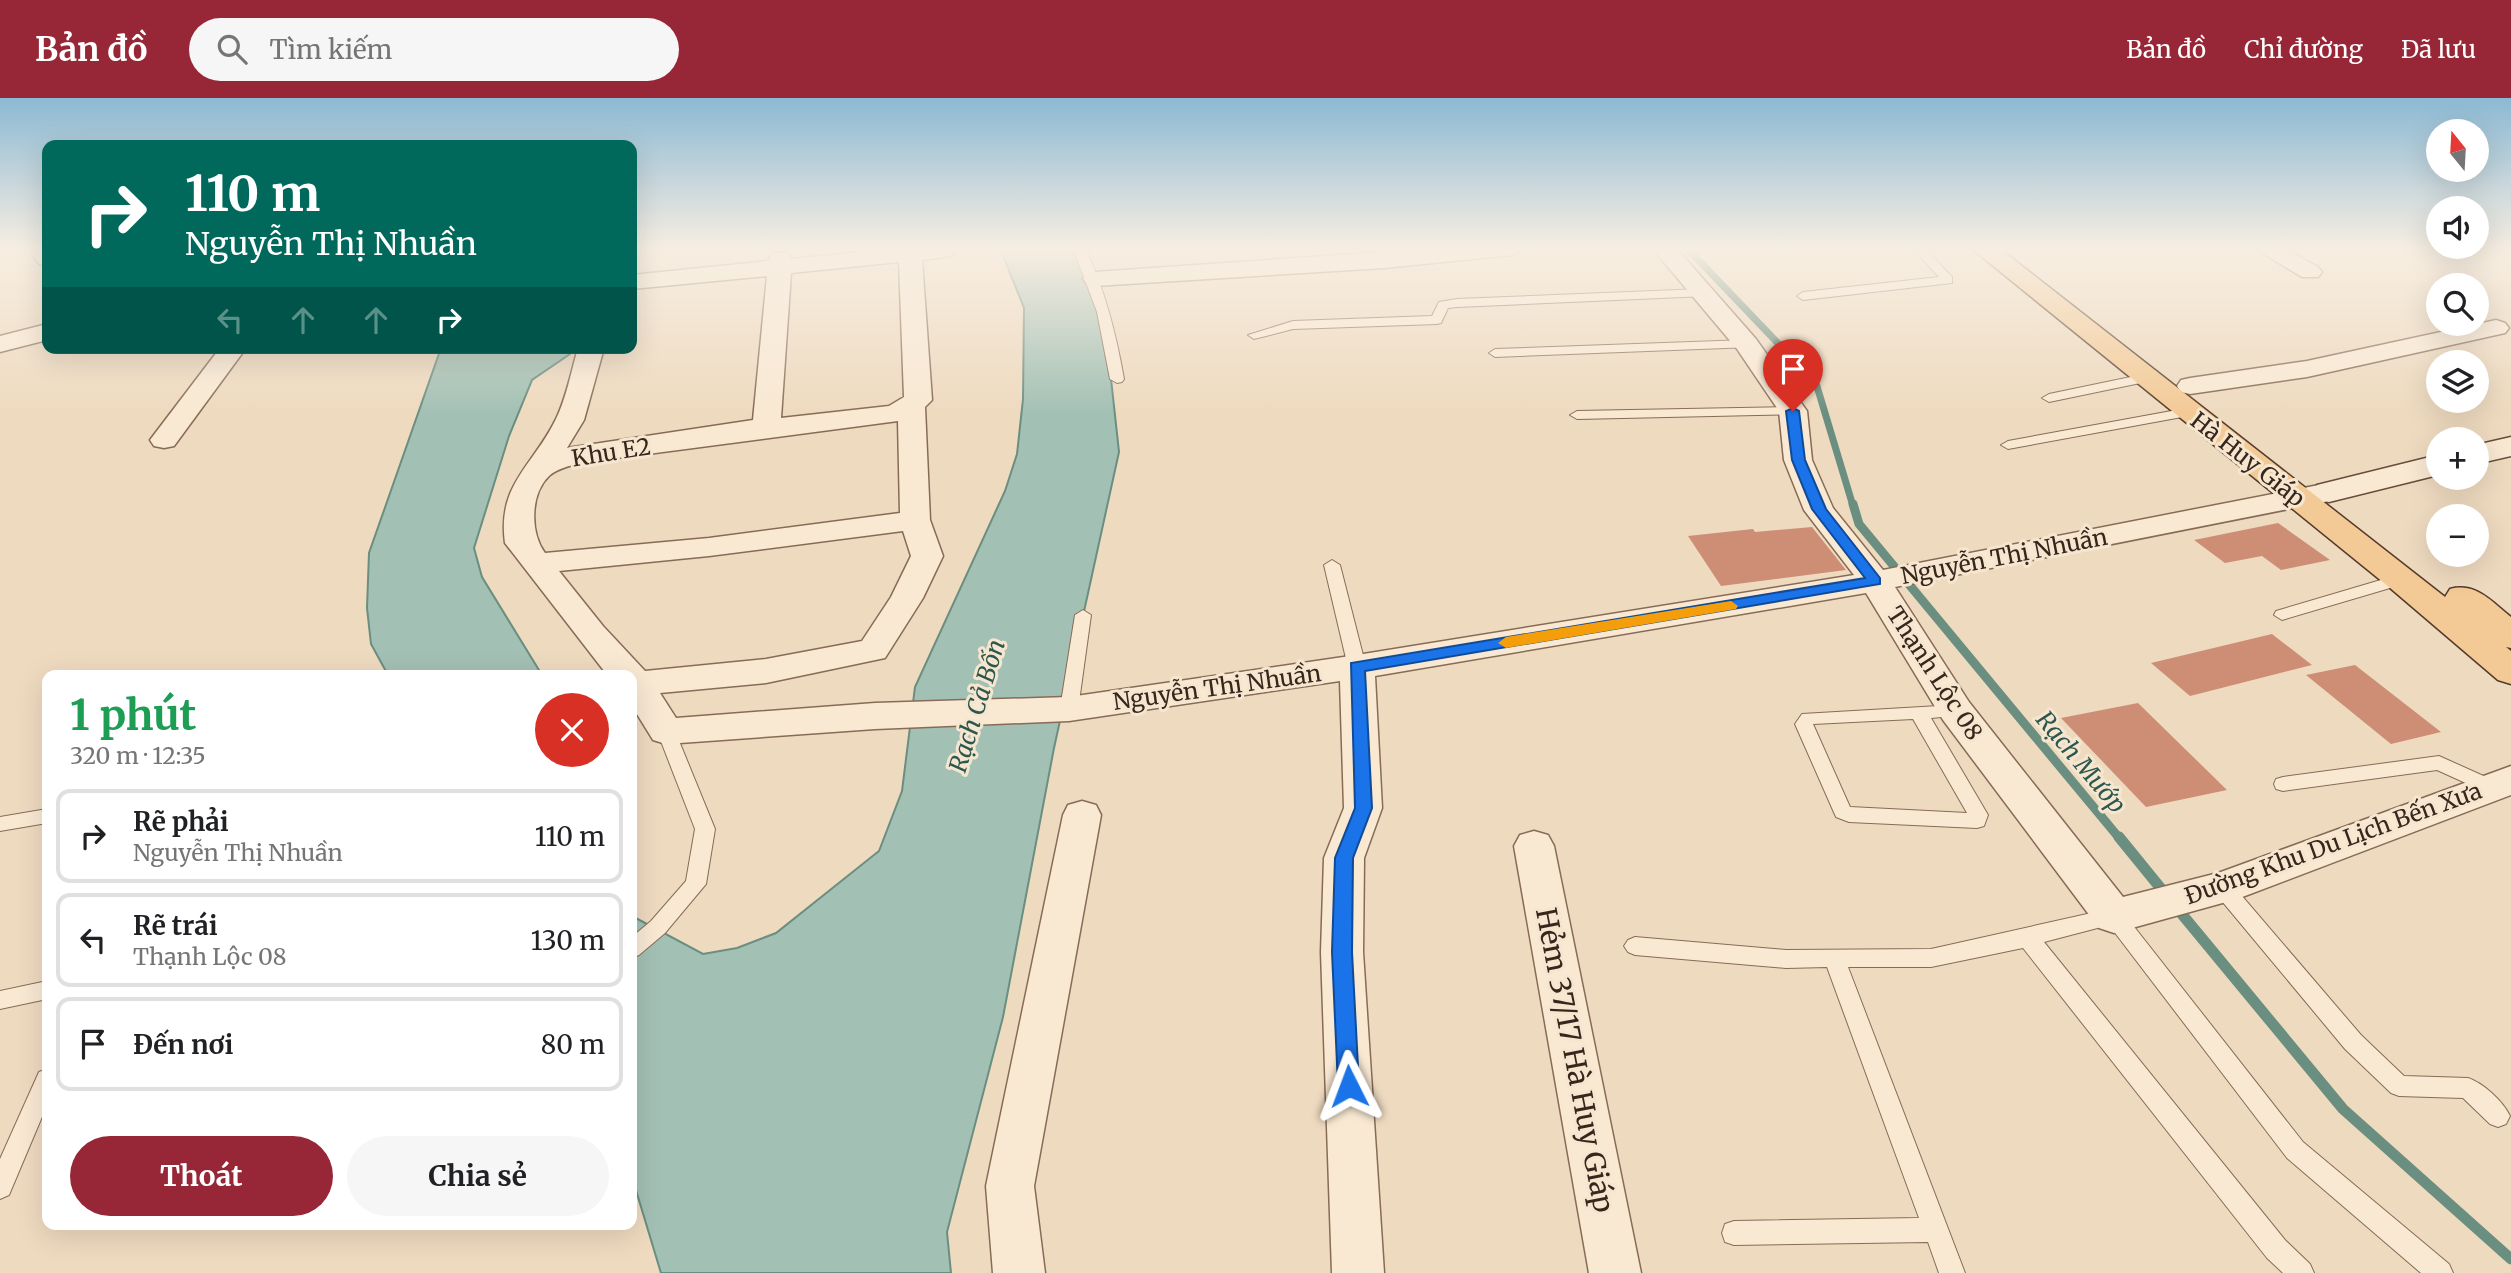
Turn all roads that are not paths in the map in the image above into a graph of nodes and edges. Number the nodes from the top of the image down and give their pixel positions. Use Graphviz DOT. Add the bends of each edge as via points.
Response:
graph roads {
  1 [pos="776,303"];
  2 [pos="913,303"];
  3 [pos="1102,303"];
  4 [pos="1461,303"];
  5 [pos="1711,303"];
  6 [pos="2051,303"];
  7 [pos="2075,303"];
  8 [pos="2496,328"];
  9 [pos="42,333"];
  10 [pos="1254,335"];
  11 [pos="0,344"];
  12 [pos="1747,344"];
  13 [pos="1495,353"];
  14 [pos="228,354"];
  15 [pos="589,354"];
  16 [pos="1117,379"];
  17 [pos="2145,379"];
  18 [pos="2049,398"];
  19 [pos="2189,399"];
  20 [pos="911,406"];
  21 [pos="1793,411"];
  22 [pos="1577,415"];
  23 [pos="760,429"];
  24 [pos="164,440"];
  25 [pos="2008,445"];
  26 [pos="2511,446"];
  27 [pos="2489,452"];
  28 [pos="2426,467"];
  29 [pos="540,468"];
  30 [pos="2314,495"];
  31 [pos="915,520"];
  32 [pos="537,563"];
  33 [pos="1332,565"];
  34 [pos="2401,579"];
  35 [pos="1875,581"];
  36 [pos="1083,615"];
  37 [pos="2283,615"];
  38 [pos="2511,636"];
  39 [pos="1357,667"];
  40 [pos="624,670"];
  41 [pos="2511,671"];
  42 [pos="637,680"];
  43 [pos="637,688"];
  44 [pos="1069,709"];
  45 [pos="1956,711"];
  46 [pos="1919,714"];
  47 [pos="666,732"];
  48 [pos="2283,784"];
  49 [pos="2501,784"];
  50 [pos="1082,815"];
  51 [pos="42,817"];
  52 [pos="0,824"];
  53 [pos="1534,846"];
  54 [pos="2223,888"];
  55 [pos="2113,916"];
  56 [pos="2028,938"];
  57 [pos="637,944"];
  58 [pos="1635,946"];
  59 [pos="1834,958"];
  60 [pos="42,991"];
  61 [pos="0,1000"];
  62 [pos="42,1091"];
  63 [pos="2498,1116"];
  64 [pos="0,1187"];
  65 [pos="1936,1230"];
  66 [pos="1734,1233"];
  67 [pos="1019,1273"];
  68 [pos="1358,1273"];
  69 [pos="1615,1273"];
  70 [pos="1952,1273"];
  71 [pos="2301,1273"];
  72 [pos="2440,1273"];
  1 -- 23 [label="street" via="767,421"];
  2 -- 20 [label="street" via="918,400"];
  3 -- 16 [label="lane"];
  4 -- 10 [label="lane" via="1443,305 1437,320 1293,325"];
  5 -- 12 [label="street, Thạnh Lộc 08"];
  6 -- 17 [label="main road, Hà Huy Giáp"];
  7 -- 19 [label="main road, Hà Huy Giáp"];
  8 -- 19 [label="street"];
  9 -- 11 [label="street"];
  12 -- 13 [label="lane"];
  12 -- 21 [label="street, Thạnh Lộc 08"];
  14 -- 24 [label="street"];
  15 -- 29 [label="street" via="570,420"];
  17 -- 18 [label="lane"];
  17 -- 19 [label="main road, Hà Huy Giáp"];
  19 -- 25 [label="lane"];
  19 -- 30 [label="main road, Hà Huy Giáp"];
  20 -- 23 [label="street, Khu E2" via="897,413"];
  20 -- 31 [label="street"];
  21 -- 22 [label="lane"];
  21 -- 35 [label="street, Thạnh Lộc 08" via="1798,460 1819,509"];
  23 -- 29 [label="street, Khu E2" via="573,455"];
  26 -- 27 [label="street"];
  28 -- 30 [label="street, Nguyễn Thị Nhuần"];
  29 -- 32 [label="street, Khu E2" via="526,486 518,524 521,543"];
  30 -- 34 [label="main road, Hà Huy Giáp"];
  30 -- 35 [label="street, Nguyễn Thị Nhuần"];
  30 -- 38 [label="main road, Hà Huy Giáp"];
  31 -- 32 [label="street" via="709,547"];
  31 -- 42 [label="street" via="927,556 907,598 873,650 766,671"];
  32 -- 40 [label="street, Khu E2"];
  33 -- 39 [label="lane"];
  34 -- 37 [label="lane"];
  34 -- 41 [label="main road, Hà Huy Giáp"];
  35 -- 39 [label="street, Nguyễn Thị Nhuần"];
  35 -- 45 [label="street, Thạnh Lộc 08"];
  36 -- 44 [label="lane"];
  39 -- 44 [label="street, Nguyễn Thị Nhuần"];
  39 -- 68 [label="street" via="1363,808 1344,858 1342,952"];
  43 -- 47 [label="street, Khu E2"];
  44 -- 47 [label="street, Nguyễn Thị Nhuần" via="875,716"];
  45 -- 46 [label="lane"];
  45 -- 55 [label="street, Thạnh Lộc 08"];
  46 -- 46 [label="lane" via="1808,719 1804,724 1843,812 1977,821 1978,815"];
  47 -- 57 [label="lane" via="705,829 696,884 659,927"];
  48 -- 49 [label="lane" via="2439,763"];
  49 -- 54 [label="street, Đường Khu Du Lịch Bến Xưa"];
  50 -- 67 [label="street" via="1010,1186"];
  51 -- 52 [label="lane"];
  53 -- 69 [label="street, Hẻm 37/17 Hà Huy Giáp"];
  54 -- 55 [label="street, Đường Khu Du Lịch Bến Xưa"];
  54 -- 63 [label="lane" via="2353,1042 2399,1086 2468,1088"];
  55 -- 56 [label="lane, Đường Khu Du Lịch Bến Xưa"];
  55 -- 72 [label="lane" via="2295,1150"];
  56 -- 59 [label="lane, Đường Khu Du Lịch Bến Xưa" via="1931,958"];
  56 -- 71 [label="lane" via="2276,1249"];
  58 -- 59 [label="lane, Đường Khu Du Lịch Bến Xưa" via="1786,959"];
  59 -- 65 [label="lane"];
  60 -- 61 [label="lane"];
  62 -- 64 [label="lane"];
  65 -- 66 [label="lane"];
  65 -- 70 [label="lane"];
}
